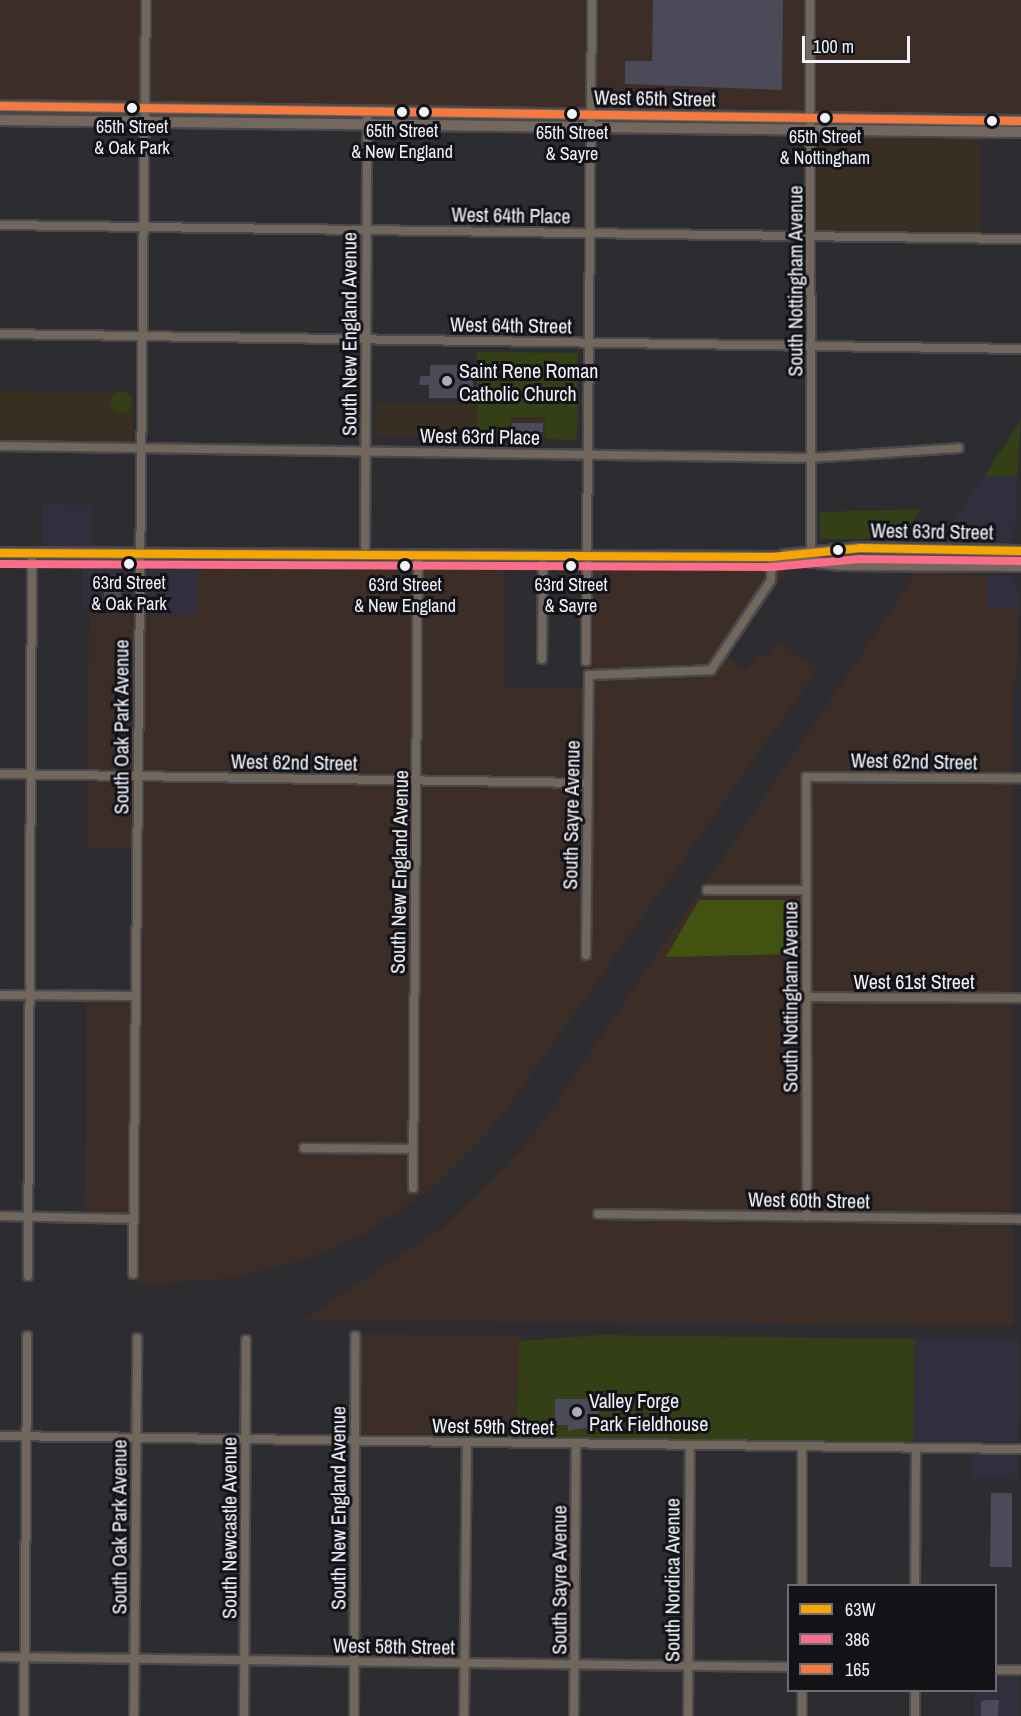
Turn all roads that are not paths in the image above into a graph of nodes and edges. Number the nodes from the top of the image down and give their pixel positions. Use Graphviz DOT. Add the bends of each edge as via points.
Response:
graph roads {
  1 [pos="146,0"];
  2 [pos="592,0"];
  3 [pos="810,0"];
  4 [pos="0,106"];
  5 [pos="145,107"];
  6 [pos="368,112"];
  7 [pos="591,115"];
  8 [pos="0,120"];
  9 [pos="1021,121"];
  10 [pos="145,122"];
  11 [pos="367,124"];
  12 [pos="811,124"];
  13 [pos="591,127"];
  14 [pos="1021,132"];
  15 [pos="0,225"];
  16 [pos="145,227"];
  17 [pos="367,230"];
  18 [pos="590,233"];
  19 [pos="812,236"];
  20 [pos="1021,239"];
  21 [pos="0,334"];
  22 [pos="144,336"];
  23 [pos="366,339"];
  24 [pos="589,343"];
  25 [pos="811,346"];
  26 [pos="1021,349"];
  27 [pos="0,446"];
  28 [pos="959,447"];
  29 [pos="143,448"];
  30 [pos="365,451"];
  31 [pos="588,454"];
  32 [pos="810,458"];
  33 [pos="1021,551"];
  34 [pos="0,553"];
  35 [pos="32,554"];
  36 [pos="140,556"];
  37 [pos="365,556"];
  38 [pos="418,556"];
  39 [pos="543,557"];
  40 [pos="587,557"];
  41 [pos="772,557"];
  42 [pos="811,557"];
  43 [pos="1021,566"];
  44 [pos="542,659"];
  45 [pos="586,661"];
  46 [pos="0,774"];
  47 [pos="30,774"];
  48 [pos="138,776"];
  49 [pos="806,777"];
  50 [pos="1021,778"];
  51 [pos="416,780"];
  52 [pos="587,783"];
  53 [pos="707,890"];
  54 [pos="806,891"];
  55 [pos="586,955"];
  56 [pos="0,995"];
  57 [pos="30,995"];
  58 [pos="136,996"];
  59 [pos="806,997"];
  60 [pos="1021,999"];
  61 [pos="304,1148"];
  62 [pos="413,1149"];
  63 [pos="413,1188"];
  64 [pos="598,1214"];
  65 [pos="0,1216"];
  66 [pos="807,1216"];
  67 [pos="28,1217"];
  68 [pos="134,1218"];
  69 [pos="1021,1219"];
  70 [pos="133,1274"];
  71 [pos="28,1276"];
  72 [pos="27,1336"];
  73 [pos="355,1336"];
  74 [pos="137,1338"];
  75 [pos="246,1340"];
  76 [pos="0,1436"];
  77 [pos="26,1437"];
  78 [pos="136,1438"];
  79 [pos="246,1439"];
  80 [pos="355,1441"];
  81 [pos="467,1442"];
  82 [pos="576,1443"];
  83 [pos="690,1445"];
  84 [pos="802,1446"];
  85 [pos="916,1448"];
  86 [pos="1021,1449"];
  87 [pos="802,1584"];
  88 [pos="915,1584"];
  89 [pos="0,1657"];
  90 [pos="24,1658"];
  91 [pos="135,1659"];
  92 [pos="245,1660"];
  93 [pos="354,1662"];
  94 [pos="465,1663"];
  95 [pos="575,1664"];
  96 [pos="688,1666"];
  97 [pos="787,1667"];
  98 [pos="997,1670"];
  99 [pos="1021,1670"];
  100 [pos="802,1692"];
  101 [pos="915,1692"];
  102 [pos="24,1716"];
  103 [pos="134,1716"];
  104 [pos="244,1716"];
  105 [pos="354,1716"];
  106 [pos="464,1716"];
  107 [pos="574,1716"];
  108 [pos="688,1716"];
  109 [pos="802,1716"];
  110 [pos="915,1716"];
  1 -- 5 [label="street, South Oak Park Avenue"];
  2 -- 7 [label="street"];
  3 -- 12 [label="street, South Nottingham Avenue"];
  4 -- 5 [label="street, West 65th Street"];
  5 -- 6 [label="street, West 65th Street"];
  5 -- 10 [label="street, South Oak Park Avenue"];
  6 -- 7 [label="street, West 65th Street"];
  6 -- 11 [label="street, South New England Avenue"];
  7 -- 12 [label="street, West 65th Street"];
  7 -- 13 [label="street"];
  8 -- 10 [label="street, West 65th Street"];
  9 -- 12 [label="street, West 65th Street"];
  10 -- 11 [label="street, West 65th Street"];
  10 -- 16 [label="street, South Oak Park Avenue"];
  11 -- 13 [label="street, West 65th Street"];
  11 -- 17 [label="street, South New England Avenue"];
  12 -- 13 [label="street, West 65th Street"];
  12 -- 14 [label="street, West 65th Street"];
  12 -- 19 [label="street, South Nottingham Avenue"];
  13 -- 18 [label="street"];
  15 -- 16 [label="street, West 64th Place"];
  16 -- 17 [label="street, West 64th Place"];
  16 -- 22 [label="street, South Oak Park Avenue"];
  17 -- 18 [label="street, West 64th Place"];
  17 -- 23 [label="street, South New England Avenue"];
  18 -- 19 [label="street, West 64th Place"];
  18 -- 24 [label="street"];
  19 -- 20 [label="street, West 64th Place"];
  19 -- 25 [label="street, South Nottingham Avenue"];
  21 -- 22 [label="street, West 64th Street"];
  22 -- 23 [label="street, West 64th Street"];
  22 -- 29 [label="street, South Oak Park Avenue"];
  23 -- 24 [label="street, West 64th Street"];
  23 -- 30 [label="street, South New England Avenue"];
  24 -- 25 [label="street, West 64th Street"];
  24 -- 31 [label="street"];
  25 -- 26 [label="street, West 64th Street"];
  25 -- 32 [label="street, South Nottingham Avenue"];
  27 -- 29 [label="street, West 63rd Place"];
  28 -- 32 [label="street, West 63rd Place"];
  29 -- 30 [label="street, West 63rd Place"];
  29 -- 36 [label="street, South Oak Park Avenue"];
  30 -- 31 [label="street, West 63rd Place"];
  30 -- 37 [label="street, South New England Avenue"];
  31 -- 32 [label="street, West 63rd Place"];
  31 -- 40 [label="street"];
  32 -- 42 [label="street, South Nottingham Avenue"];
  33 -- 42 [label="street, West 63rd Street"];
  34 -- 35 [label="street, West 63rd Street"];
  35 -- 36 [label="street, West 63rd Street"];
  35 -- 47 [label="street"];
  36 -- 37 [label="street, West 63rd Street"];
  36 -- 48 [label="street, South Oak Park Avenue"];
  37 -- 38 [label="street, West 63rd Street"];
  38 -- 39 [label="street, West 63rd Street"];
  38 -- 51 [label="street, South New England Avenue"];
  39 -- 40 [label="street, West 63rd Street"];
  39 -- 44 [label="street"];
  40 -- 41 [label="street, West 63rd Street"];
  40 -- 45 [label="street"];
  41 -- 42 [label="street, West 63rd Street"];
  41 -- 52 [label="street, South Sayre Avenue" via="771,580 711,670 589,675"];
  42 -- 43 [label="street, West 63rd Street"];
  46 -- 47 [label="street, West 62nd Street"];
  47 -- 48 [label="street, West 62nd Street"];
  47 -- 57 [label="street"];
  48 -- 51 [label="street, West 62nd Street"];
  48 -- 58 [label="street, South Oak Park Avenue"];
  49 -- 50 [label="street, West 62nd Street"];
  49 -- 54 [label="street, South Nottingham Avenue"];
  51 -- 52 [label="street, West 62nd Street"];
  51 -- 62 [label="street, South New England Avenue"];
  52 -- 55 [label="street, South Sayre Avenue"];
  53 -- 54 [label="street"];
  54 -- 59 [label="street, South Nottingham Avenue"];
  56 -- 57 [label="street"];
  57 -- 58 [label="street"];
  57 -- 67 [label="street"];
  58 -- 68 [label="street, South Oak Park Avenue"];
  59 -- 60 [label="street, West 61st Street"];
  59 -- 66 [label="street, South Nottingham Avenue"];
  61 -- 62 [label="street"];
  62 -- 63 [label="street, South New England Avenue"];
  64 -- 66 [label="street, West 60th Street"];
  65 -- 67 [label="street"];
  66 -- 69 [label="street, West 60th Street"];
  67 -- 68 [label="street"];
  67 -- 71 [label="street"];
  68 -- 70 [label="street, South Oak Park Avenue"];
  72 -- 77 [label="street"];
  73 -- 80 [label="street, South New England Avenue"];
  74 -- 78 [label="street, South Oak Park Avenue"];
  75 -- 79 [label="street, South Newcastle Avenue"];
  76 -- 77 [label="street, West 59th Street"];
  77 -- 78 [label="street, West 59th Street"];
  77 -- 90 [label="street"];
  78 -- 79 [label="street, West 59th Street"];
  78 -- 91 [label="street, South Oak Park Avenue"];
  79 -- 80 [label="street, West 59th Street"];
  79 -- 92 [label="street, South Newcastle Avenue"];
  80 -- 81 [label="street, West 59th Street"];
  80 -- 93 [label="street, South New England Avenue"];
  81 -- 82 [label="street, West 59th Street"];
  81 -- 94 [label="street"];
  82 -- 83 [label="street, West 59th Street"];
  82 -- 95 [label="street, South Sayre Avenue"];
  83 -- 84 [label="street, West 59th Street"];
  83 -- 96 [label="street, South Nordica Avenue"];
  84 -- 85 [label="street, West 59th Street"];
  84 -- 87 [label="street"];
  85 -- 86 [label="street, West 59th Street"];
  85 -- 88 [label="street"];
  89 -- 90 [label="street, West 58th Street"];
  90 -- 91 [label="street, West 58th Street"];
  90 -- 102 [label="street"];
  91 -- 92 [label="street, West 58th Street"];
  91 -- 103 [label="street, South Oak Park Avenue"];
  92 -- 93 [label="street, West 58th Street"];
  92 -- 104 [label="street, South Newcastle Avenue"];
  93 -- 94 [label="street, West 58th Street"];
  93 -- 105 [label="street, South New England Avenue"];
  94 -- 95 [label="street, West 58th Street"];
  94 -- 106 [label="street"];
  95 -- 96 [label="street, West 58th Street"];
  95 -- 107 [label="street, South Sayre Avenue"];
  96 -- 97 [label="street, West 58th Street"];
  96 -- 108 [label="street, South Nordica Avenue"];
  98 -- 99 [label="street"];
  100 -- 109 [label="street"];
  101 -- 110 [label="street"];
}
